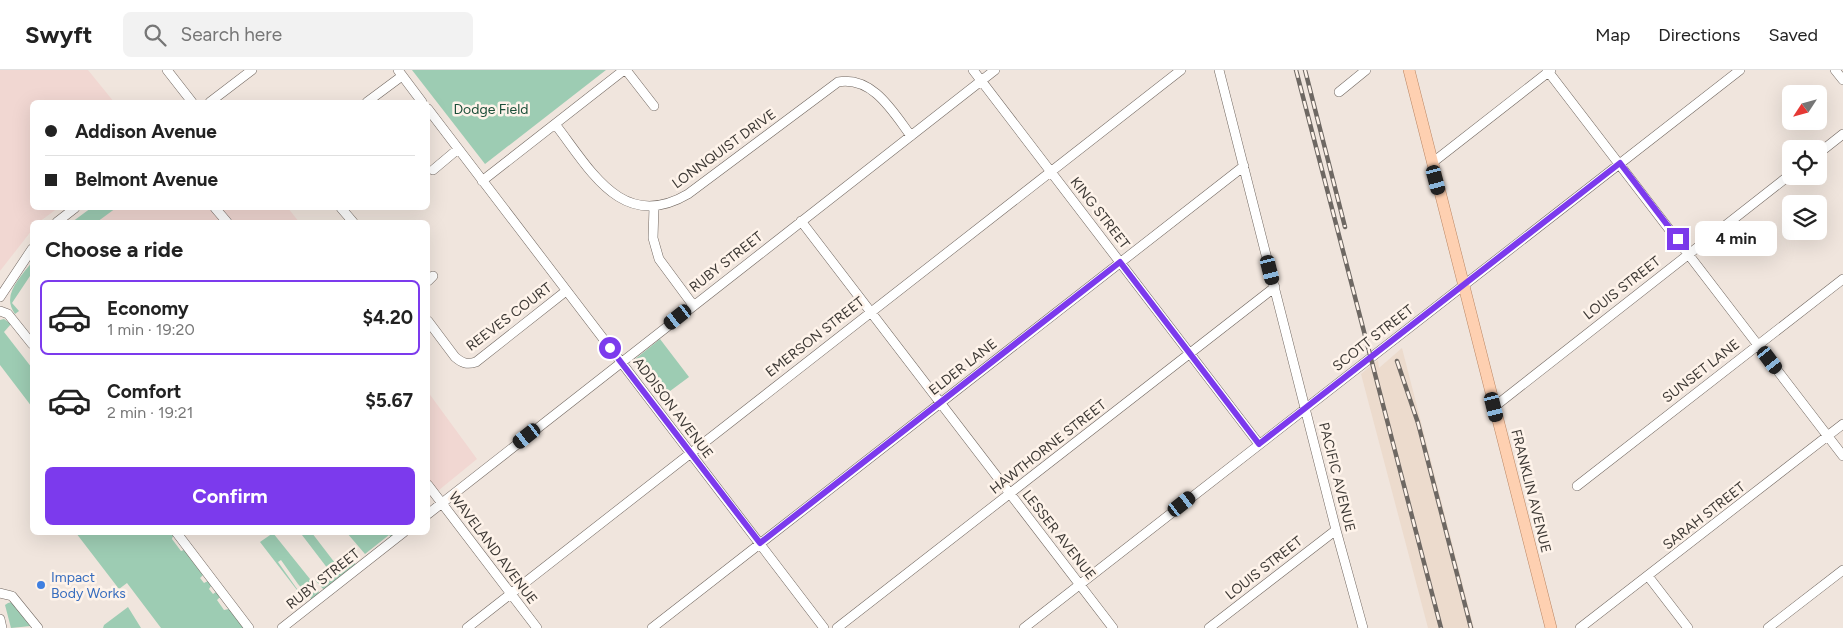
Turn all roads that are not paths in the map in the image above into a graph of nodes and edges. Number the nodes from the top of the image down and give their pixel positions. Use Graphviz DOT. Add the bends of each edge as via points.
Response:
graph roads {
  1 [pos="167,70"];
  2 [pos="252,70"];
  3 [pos="625,70"];
  4 [pos="845,70"];
  5 [pos="973,70"];
  6 [pos="995,70"];
  7 [pos="1181,70"];
  8 [pos="1219,70"];
  9 [pos="1366,70"];
  10 [pos="1409,70"];
  11 [pos="1740,70"];
  12 [pos="1835,70"];
  13 [pos="1549,71"];
  14 [pos="400,73"];
  15 [pos="1843,80"];
  16 [pos="846,81"];
  17 [pos="982,81"];
  18 [pos="1339,92"];
  19 [pos="190,100"];
  20 [pos="213,100"];
  21 [pos="369,100"];
  22 [pos="420,100"];
  23 [pos="654,106"];
  24 [pos="430,112"];
  25 [pos="555,124"];
  26 [pos="1843,134"];
  27 [pos="911,136"];
  28 [pos="1827,147"];
  29 [pos="458,149"];
  30 [pos="1432,163"];
  31 [pos="1620,163"];
  32 [pos="1244,166"];
  33 [pos="433,170"];
  34 [pos="1050,171"];
  35 [pos="482,181"];
  36 [pos="1782,181"];
  37 [pos="654,207"];
  38 [pos="72,210"];
  39 [pos="217,210"];
  40 [pos="343,210"];
  41 [pos="60,220"];
  42 [pos="225,220"];
  43 [pos="350,220"];
  44 [pos="801,221"];
  45 [pos="30,252"];
  46 [pos="1689,254"];
  47 [pos="1120,262"];
  48 [pos="1843,279"];
  49 [pos="1464,284"];
  50 [pos="1275,287"];
  51 [pos="566,291"];
  52 [pos="0,297"];
  53 [pos="693,305"];
  54 [pos="0,311"];
  55 [pos="870,312"];
  56 [pos="430,324"];
  57 [pos="30,342"];
  58 [pos="1758,344"];
  59 [pos="1190,354"];
  60 [pos="621,362"];
  61 [pos="939,403"];
  62 [pos="1494,407"];
  63 [pos="1306,408"];
  64 [pos="1843,424"];
  65 [pos="1828,436"];
  66 [pos="1259,444"];
  67 [pos="690,452"];
  68 [pos="1843,456"];
  69 [pos="1577,486"];
  70 [pos="430,488"];
  71 [pos="1010,494"];
  72 [pos="441,503"];
  73 [pos="430,512"];
  74 [pos="1336,530"];
  75 [pos="182,535"];
  76 [pos="400,535"];
  77 [pos="760,543"];
  78 [pos="1843,570"];
  79 [pos="1648,576"];
  80 [pos="1080,584"];
  81 [pos="0,593"];
  82 [pos="511,594"];
  83 [pos="0,618"];
  84 [pos="2,628"];
  85 [pos="38,628"];
  86 [pos="249,628"];
  87 [pos="282,628"];
  88 [pos="467,628"];
  89 [pos="537,628"];
  90 [pos="652,628"];
  91 [pos="824,628"];
  92 [pos="837,628"];
  93 [pos="1024,628"];
  94 [pos="1113,628"];
  95 [pos="1209,628"];
  96 [pos="1363,628"];
  97 [pos="1551,628"];
  98 [pos="1580,628"];
  99 [pos="1688,628"];
  100 [pos="1768,628"];
  1 -- 19 [label="street"];
  2 -- 20 [label="street"];
  3 -- 23 [label="street"];
  3 -- 25 [label="street"];
  4 -- 16 [label="street"];
  5 -- 17 [label="street, KING STREET"];
  6 -- 17 [label="street, RUBY STREET"];
  7 -- 34 [label="street, EMERSON STREET"];
  8 -- 32 [label="street, PACIFIC AVENUE"];
  9 -- 18 [label="street"];
  10 -- 30 [label="main road, FRANKLIN AVENUE"];
  11 -- 31 [label="street, SCOTT STREET"];
  12 -- 15 [label="street"];
  13 -- 30 [label="street"];
  13 -- 31 [label="street"];
  14 -- 21 [label="street"];
  14 -- 22 [label="street"];
  16 -- 27 [label="street" via="876,93"];
  16 -- 37 [label="street, LONNQUIST DRIVE" via="830,86 679,200"];
  17 -- 27 [label="street, RUBY STREET"];
  17 -- 34 [label="street, KING STREET"];
  24 -- 29 [label="street, ADDISON AVENUE"];
  25 -- 35 [label="street"];
  25 -- 37 [label="street, LONNQUIST DRIVE" via="602,185 624,201"];
  26 -- 28 [label="street"];
  27 -- 44 [label="street, RUBY STREET"];
  29 -- 33 [label="street"];
  29 -- 35 [label="street, ADDISON AVENUE"];
  30 -- 49 [label="main road, FRANKLIN AVENUE"];
  31 -- 46 [label="street"];
  31 -- 49 [label="street, SCOTT STREET"];
  32 -- 47 [label="street, ELDER LANE"];
  32 -- 50 [label="street, PACIFIC AVENUE"];
  34 -- 47 [label="street, KING STREET"];
  34 -- 55 [label="street, EMERSON STREET"];
  35 -- 51 [label="street, ADDISON AVENUE"];
  36 -- 46 [label="street, LOUIS STREET"];
  37 -- 53 [label="street" via="653,238 659,259"];
  38 -- 41 [label="street"];
  39 -- 42 [label="street"];
  40 -- 43 [label="street"];
  44 -- 53 [label="street, RUBY STREET"];
  44 -- 55 [label="street, LESSER AVENUE"];
  45 -- 52 [label="street"];
  46 -- 58 [label="street"];
  46 -- 62 [label="street, LOUIS STREET"];
  47 -- 59 [label="street, KING STREET"];
  47 -- 61 [label="street, ELDER LANE"];
  48 -- 58 [label="street, SUNSET LANE"];
  49 -- 62 [label="main road, FRANKLIN AVENUE"];
  49 -- 63 [label="street, SCOTT STREET"];
  50 -- 59 [label="street, HAWTHORNE STREET"];
  50 -- 63 [label="street, PACIFIC AVENUE"];
  51 -- 56 [label="street, REEVES COURT" via="476,362 460,361 455,357"];
  51 -- 60 [label="street, ADDISON AVENUE"];
  53 -- 60 [label="street, RUBY STREET"];
  54 -- 57 [label="street" via="8,314"];
  55 -- 61 [label="street, LESSER AVENUE"];
  55 -- 67 [label="street, EMERSON STREET"];
  58 -- 65 [label="street"];
  58 -- 69 [label="street, SUNSET LANE"];
  59 -- 66 [label="street, KING STREET"];
  59 -- 71 [label="street, HAWTHORNE STREET"];
  60 -- 67 [label="street, ADDISON AVENUE"];
  60 -- 72 [label="street, RUBY STREET"];
  61 -- 71 [label="street, LESSER AVENUE"];
  61 -- 77 [label="street, ELDER LANE"];
  62 -- 97 [label="main road, FRANKLIN AVENUE"];
  63 -- 66 [label="street, SCOTT STREET"];
  63 -- 74 [label="street, PACIFIC AVENUE"];
  64 -- 65 [label="street, SARAH STREET"];
  65 -- 68 [label="street"];
  65 -- 79 [label="street, SARAH STREET"];
  66 -- 80 [label="street, SCOTT STREET"];
  67 -- 77 [label="street, ADDISON AVENUE"];
  67 -- 82 [label="street, EMERSON STREET"];
  70 -- 72 [label="street, WAVELAND AVENUE"];
  71 -- 80 [label="street, LESSER AVENUE"];
  71 -- 92 [label="street, HAWTHORNE STREET"];
  72 -- 73 [label="street, RUBY STREET"];
  72 -- 82 [label="street, WAVELAND AVENUE"];
  74 -- 95 [label="street, LOUIS STREET"];
  74 -- 96 [label="street, PACIFIC AVENUE"];
  75 -- 86 [label="street"];
  76 -- 87 [label="street, RUBY STREET"];
  77 -- 90 [label="street, ELDER LANE"];
  77 -- 91 [label="street, ADDISON AVENUE"];
  78 -- 100 [label="street"];
  79 -- 98 [label="street, SARAH STREET"];
  79 -- 99 [label="street"];
  80 -- 93 [label="street, SCOTT STREET"];
  80 -- 94 [label="street, LESSER AVENUE"];
  81 -- 85 [label="street" via="12,596"];
  82 -- 88 [label="street, EMERSON STREET"];
  82 -- 89 [label="street, WAVELAND AVENUE"];
  83 -- 84 [label="street"];
}
